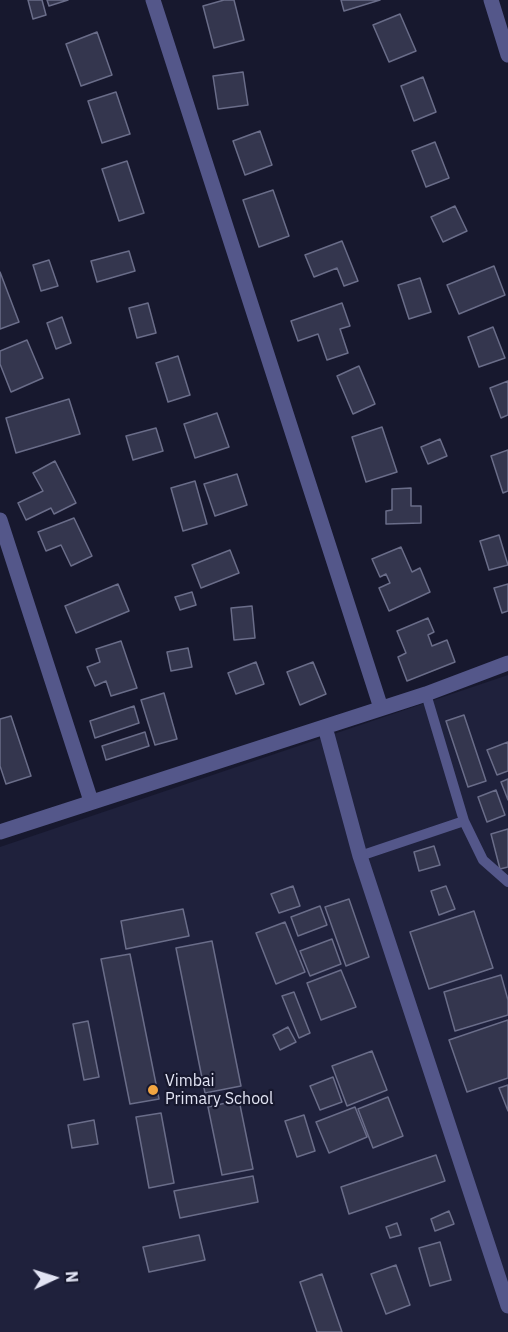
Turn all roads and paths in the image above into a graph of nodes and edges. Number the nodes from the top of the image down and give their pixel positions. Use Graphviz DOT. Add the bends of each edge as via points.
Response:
graph roads {
  1 [pos="153,0"];
  2 [pos="491,0"];
  3 [pos="508,54"];
  4 [pos="0,520"];
  5 [pos="508,663"];
  6 [pos="426,694"];
  7 [pos="381,708"];
  8 [pos="325,727"];
  9 [pos="91,801"];
  10 [pos="464,821"];
  11 [pos="0,832"];
  12 [pos="360,856"];
  13 [pos="508,882"];
  14 [pos="508,1306"];
  1 -- 7 [label="street"];
  2 -- 3 [label="street"];
  4 -- 9 [label="street"];
  5 -- 6 [label="street"];
  6 -- 7 [label="street"];
  6 -- 10 [label="lane"];
  7 -- 8 [label="street"];
  8 -- 9 [label="street"];
  8 -- 12 [label="street"];
  9 -- 11 [label="street"];
  10 -- 12 [label="lane"];
  10 -- 13 [label="lane" via="483,860"];
  12 -- 14 [label="street"];
}
